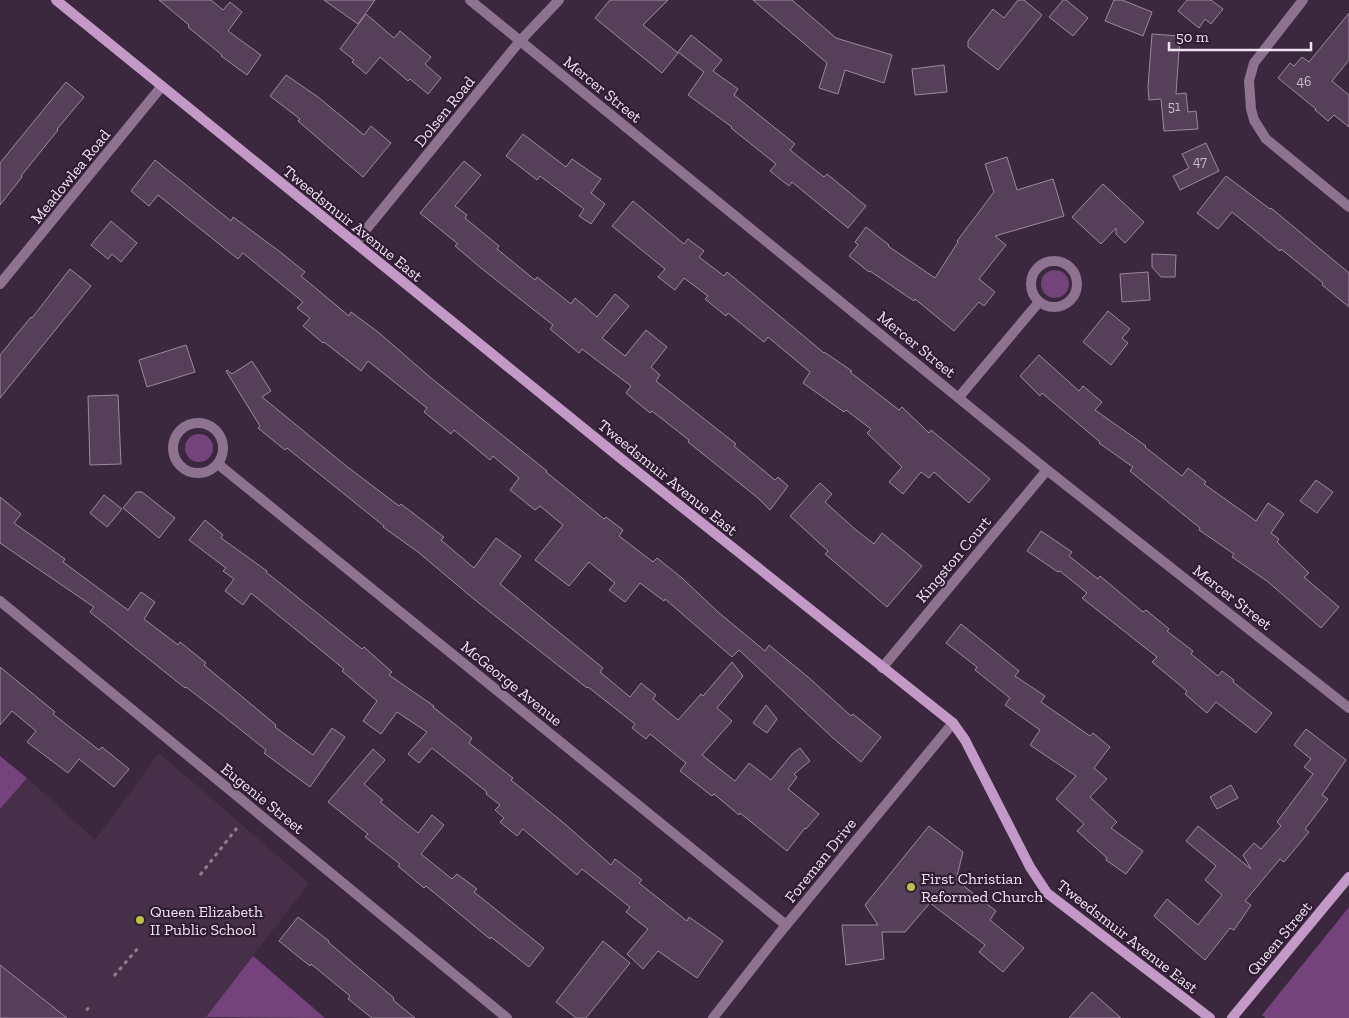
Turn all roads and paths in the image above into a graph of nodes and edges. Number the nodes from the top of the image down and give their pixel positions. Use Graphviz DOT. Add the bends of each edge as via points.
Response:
graph roads {
  1 [pos="56,0"];
  2 [pos="470,0"];
  3 [pos="559,0"];
  4 [pos="1304,0"];
  5 [pos="520,41"];
  6 [pos="162,86"];
  7 [pos="1349,206"];
  8 [pos="355,243"];
  9 [pos="0,284"];
  10 [pos="1039,302"];
  11 [pos="959,397"];
  12 [pos="218,464"];
  13 [pos="1047,470"];
  14 [pos="0,601"];
  15 [pos="882,668"];
  16 [pos="1349,708"];
  17 [pos="953,723"];
  18 [pos="237,828"];
  19 [pos="200,875"];
  20 [pos="1349,877"];
  21 [pos="786,925"];
  22 [pos="139,947"];
  23 [pos="114,976"];
  24 [pos="507,1018"];
  25 [pos="713,1018"];
  26 [pos="1210,1018"];
  27 [pos="1232,1018"];
  1 -- 6 [label="street, Tweedsmuir Avenue East"];
  2 -- 5 [label="street, Mercer Street"];
  3 -- 5 [label="street, Dolsen Road"];
  4 -- 7 [label="street" via="1254,62 1249,81 1251,109 1266,139"];
  5 -- 8 [label="street, Dolsen Road"];
  5 -- 11 [label="street, Mercer Street"];
  6 -- 8 [label="street, Tweedsmuir Avenue East"];
  6 -- 9 [label="street, Meadowlea Road"];
  8 -- 15 [label="street, Tweedsmuir Avenue East"];
  10 -- 10 [label="street" via="1031,289 1033,274 1051,260 1066,264 1076,275 1078,283 1074,298 1061,307 1053,308"];
  10 -- 11 [label="street"];
  11 -- 13 [label="street, Mercer Street"];
  12 -- 12 [label="street" via="224,448 218,432 212,427 196,423 176,437 174,453 189,472 205,473"];
  12 -- 21 [label="street, McGeorge Avenue"];
  13 -- 15 [label="street, Kingston Court"];
  13 -- 16 [label="street, Mercer Street"];
  14 -- 24 [label="street, Eugenie Street"];
  15 -- 17 [label="street, Tweedsmuir Avenue East"];
  17 -- 21 [label="street, Foreman Drive"];
  17 -- 26 [label="street, Tweedsmuir Avenue East" via="1047,893"];
  18 -- 19 [label="path"];
  20 -- 27 [label="street, Queen Street"];
  21 -- 25 [label="street, Foreman Drive"];
  22 -- 23 [label="path"];
}
